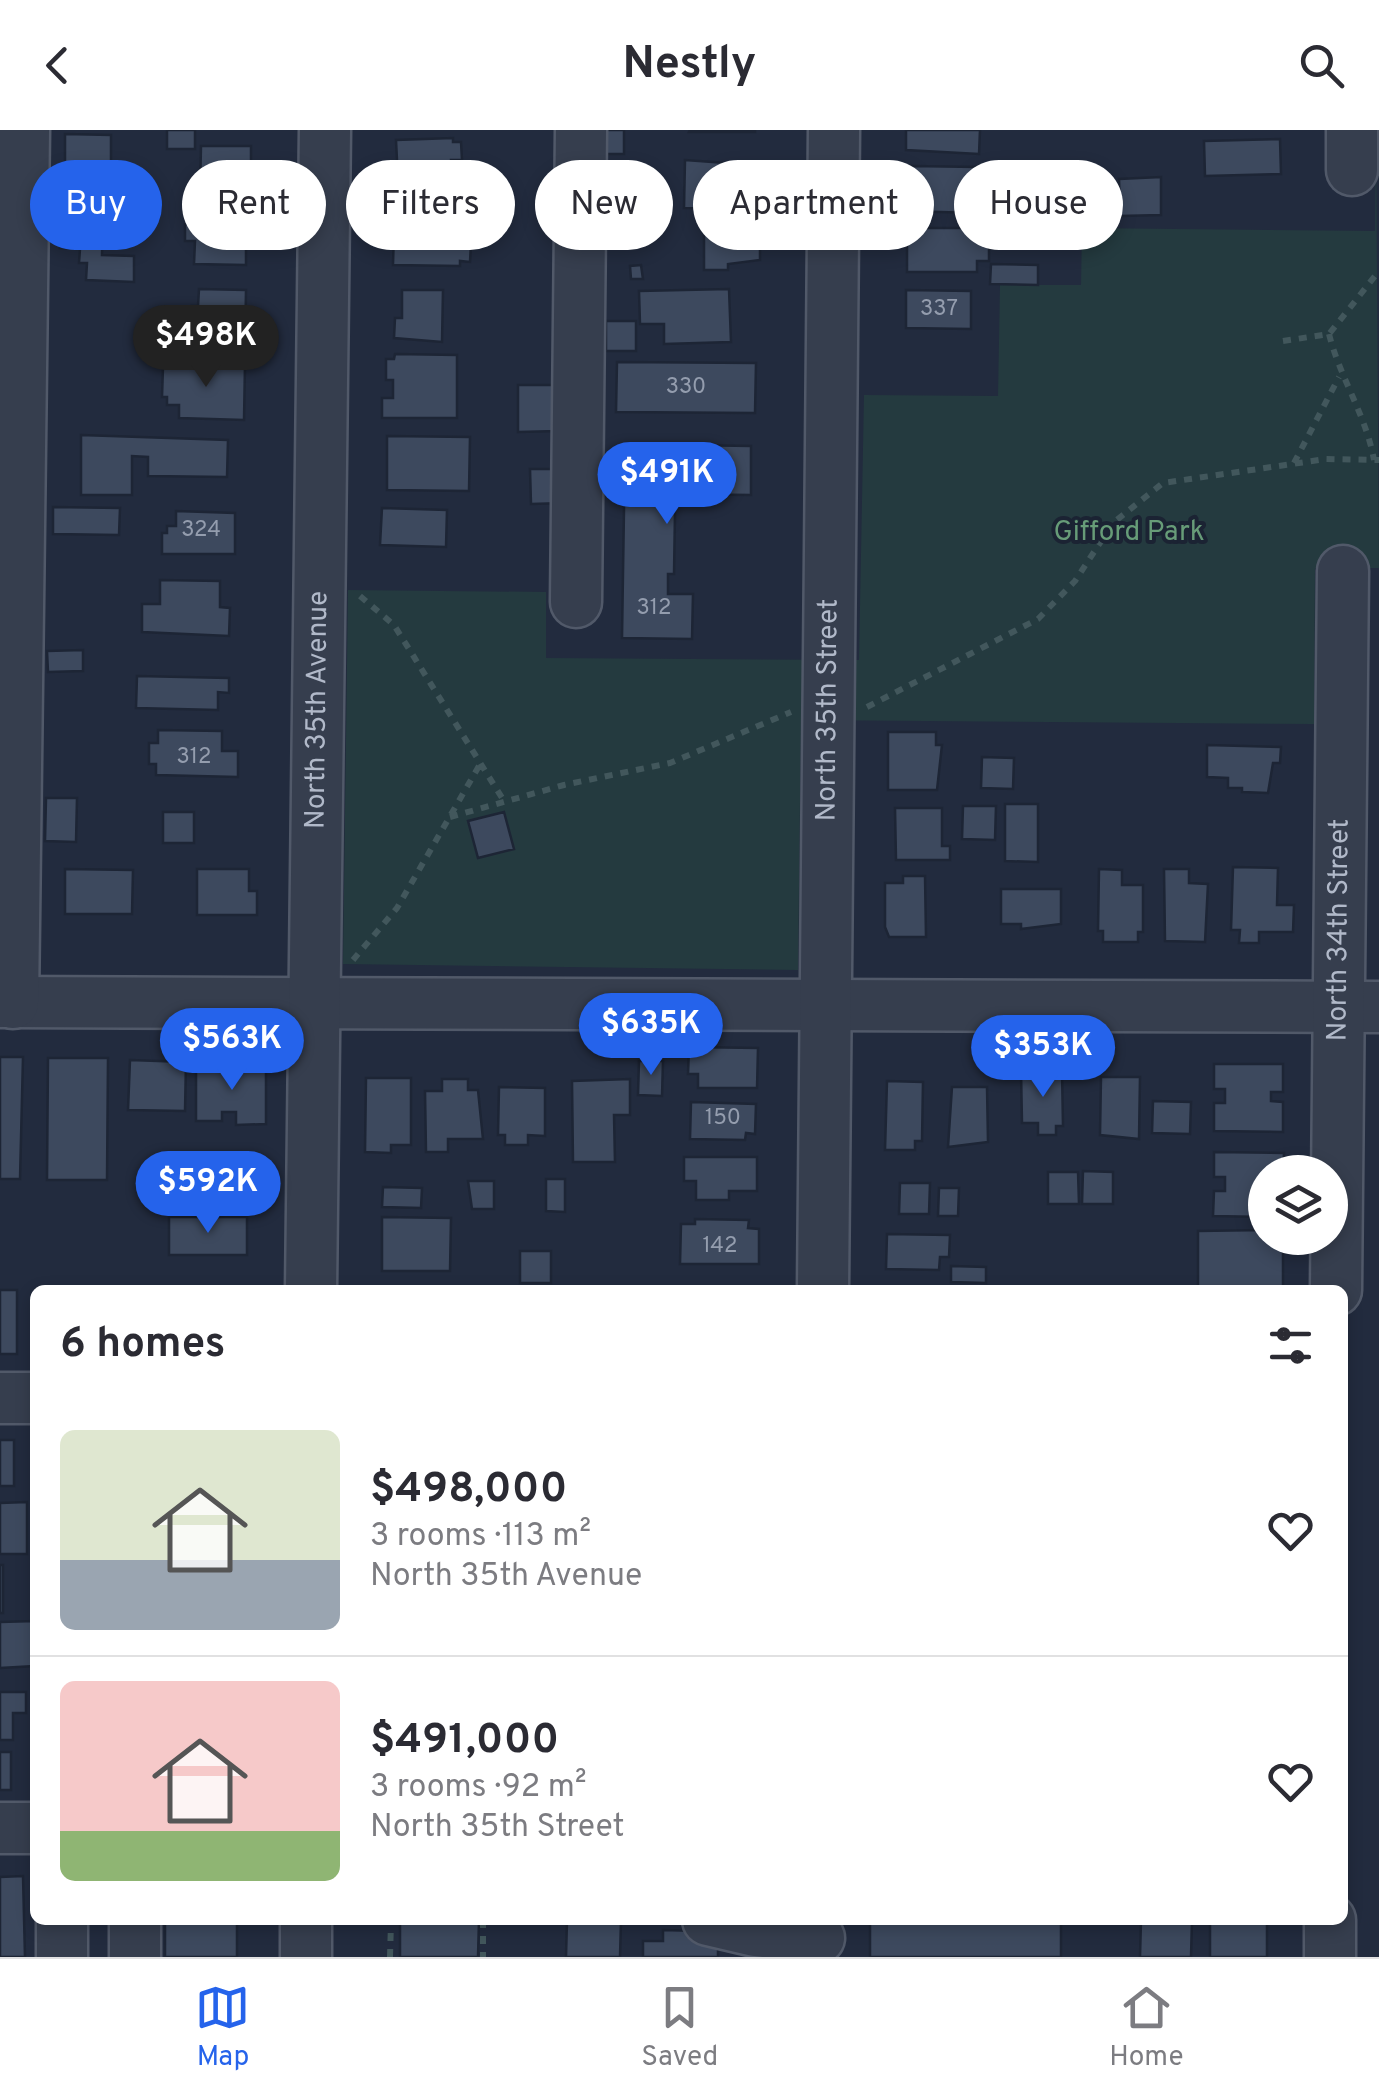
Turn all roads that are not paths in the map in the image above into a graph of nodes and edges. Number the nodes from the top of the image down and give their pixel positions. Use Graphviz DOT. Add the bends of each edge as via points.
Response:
graph roads {
  1 [pos="24,130"];
  2 [pos="325,130"];
  3 [pos="581,130"];
  4 [pos="834,130"];
  5 [pos="1343,571"];
  6 [pos="576,602"];
  7 [pos="329,984"];
  8 [pos="7,1002"];
  9 [pos="825,1005"];
  10 [pos="1359,1007"];
  11 [pos="312,1285"];
  12 [pos="823,1285"];
  13 [pos="1336,1285"];
  14 [pos="0,1398"];
  15 [pos="30,1398"];
  16 [pos="0,1828"];
  17 [pos="30,1828"];
  18 [pos="62,1925"];
  19 [pos="135,1925"];
  20 [pos="306,1925"];
  21 [pos="1330,1925"];
  22 [pos="739,1936"];
  23 [pos="819,1938"];
  24 [pos="62,1957"];
  25 [pos="135,1957"];
  26 [pos="306,1957"];
  27 [pos="1330,1957"];
  1 -- 8 [label="street"];
  2 -- 7 [label="street, North 35th Avenue"];
  3 -- 6 [label="street"];
  4 -- 9 [label="street, North 35th Street"];
  5 -- 10 [label="street, North 34th Street"];
  7 -- 8 [label="street"];
  7 -- 9 [label="street"];
  7 -- 11 [label="street, North 35th Avenue"];
  9 -- 10 [label="street"];
  9 -- 12 [label="street, North 35th Street"];
  10 -- 13 [label="street, North 34th Street"];
  14 -- 15 [label="street"];
  16 -- 17 [label="street"];
  18 -- 24 [label="street"];
  19 -- 25 [label="street"];
  20 -- 26 [label="street"];
  21 -- 27 [label="street"];
  22 -- 23 [label="street"];
}
